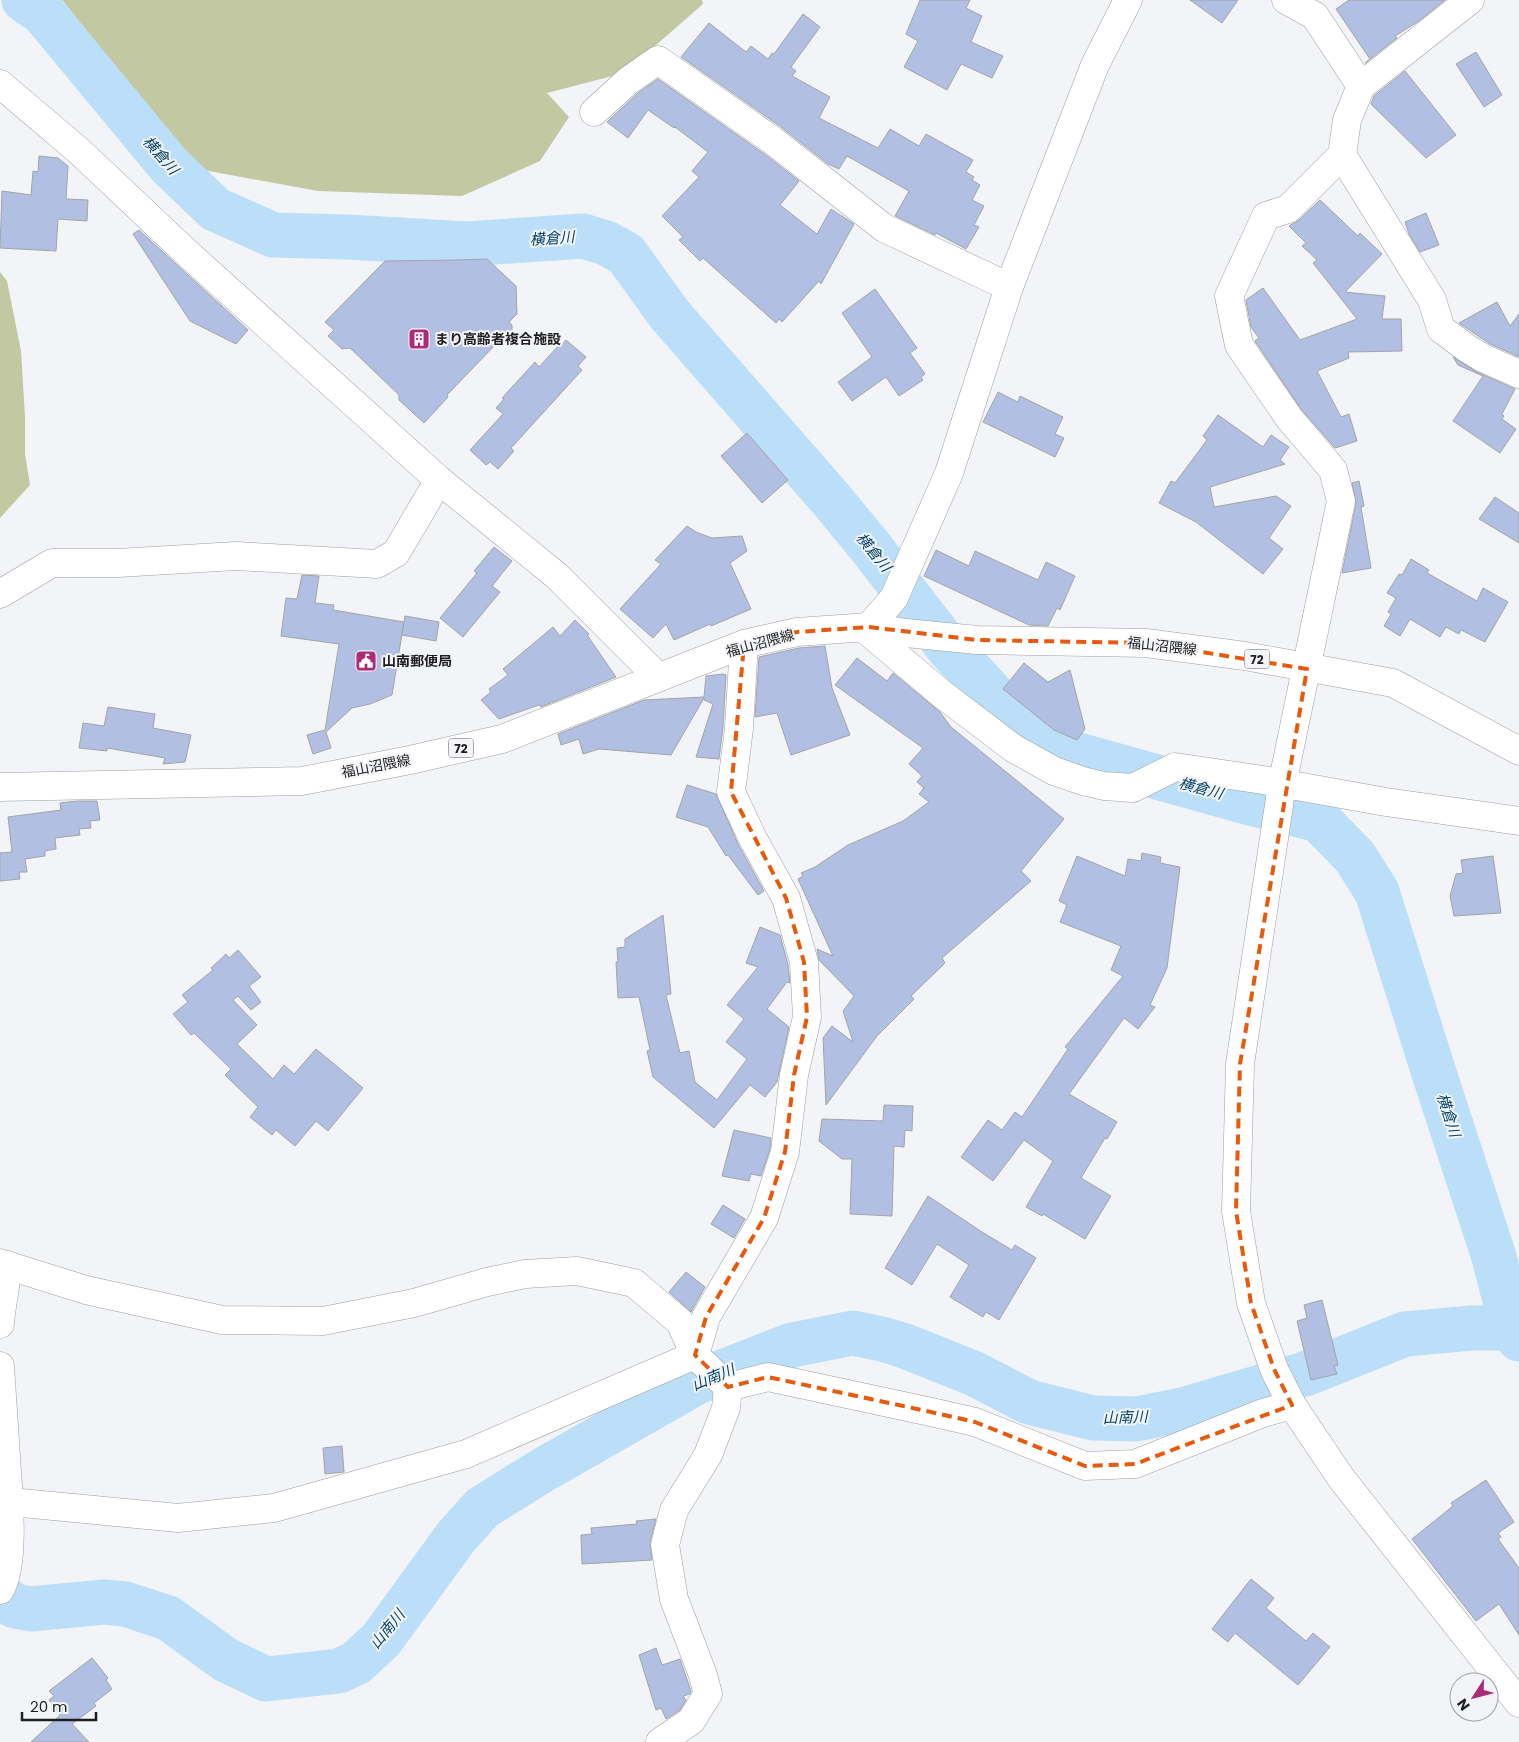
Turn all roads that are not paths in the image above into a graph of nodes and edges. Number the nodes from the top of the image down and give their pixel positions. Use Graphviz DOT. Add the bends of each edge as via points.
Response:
graph roads {
  1 [pos="1128,0"];
  2 [pos="1286,0"];
  3 [pos="1470,0"];
  4 [pos="0,84"];
  5 [pos="1361,86"];
  6 [pos="594,112"];
  7 [pos="1342,155"];
  8 [pos="1009,287"];
  9 [pos="1519,374"];
  10 [pos="439,480"];
  11 [pos="0,594"];
  12 [pos="869,627"];
  13 [pos="744,644"];
  14 [pos="1307,669"];
  15 [pos="658,677"];
  16 [pos="1519,751"];
  17 [pos="1282,785"];
  18 [pos="0,787"];
  19 [pos="1519,821"];
  20 [pos="3,1264"];
  21 [pos="0,1324"];
  22 [pos="694,1355"];
  23 [pos="0,1366"];
  24 [pos="728,1387"];
  25 [pos="1292,1405"];
  26 [pos="4,1501"];
  27 [pos="0,1590"];
  28 [pos="1519,1703"];
  29 [pos="660,1742"];
  1 -- 8 [label="street" via="1095,65"];
  2 -- 5 [label="street" via="1315,16"];
  3 -- 5 [label="street"];
  4 -- 10 [label="street" via="79,151"];
  5 -- 7 [label="street" via="1347,120"];
  6 -- 8 [label="street" via="628,81 658,60 772,140 884,228"];
  7 -- 9 [label="street" via="1432,300 1441,329 1483,358"];
  7 -- 14 [label="street" via="1288,209 1266,216 1229,296 1239,346 1289,418 1332,470 1341,501"];
  8 -- 12 [label="street" via="950,474 894,598"];
  10 -- 11 [label="street" via="396,552 376,564 236,556 118,563 52,563"];
  10 -- 15 [label="street" via="557,576"];
  12 -- 13 [label="street, 福山沼隈線 / 72" via="797,632"];
  12 -- 14 [label="street, 福山沼隈線 / 72" via="977,640 1146,643 1245,656"];
  12 -- 17 [label="street" via="866,630 942,694 1013,748 1054,771 1104,786 1133,788 1175,766"];
  13 -- 15 [label="street, 福山沼隈線 / 72"];
  13 -- 22 [label="street" via="731,792 786,898 804,962 807,1016 794,1075 785,1152 764,1218 706,1318"];
  14 -- 16 [label="street, 福山沼隈線 / 72" via="1393,683"];
  14 -- 17 [label="street"];
  15 -- 18 [label="street, 福山沼隈線 / 72" via="502,739 302,780"];
  17 -- 19 [label="street"];
  17 -- 25 [label="street" via="1240,1064 1236,1211 1251,1303 1274,1369"];
  20 -- 21 [label="street" via="7,1283"];
  20 -- 22 [label="street" via="86,1290 222,1320 323,1321 414,1303 525,1274 577,1271 634,1284 680,1322"];
  22 -- 24 [label="street"];
  22 -- 26 [label="street" via="466,1454 274,1508 178,1518"];
  23 -- 26 [label="street"];
  24 -- 25 [label="street" via="768,1377 931,1412 975,1422 1085,1466 1135,1464 1263,1413"];
  24 -- 29 [label="street" via="726,1408 708,1455 674,1510 665,1545 674,1599 708,1694 691,1721"];
  25 -- 28 [label="street" via="1341,1478"];
  26 -- 27 [label="street" via="9,1558"];
}
